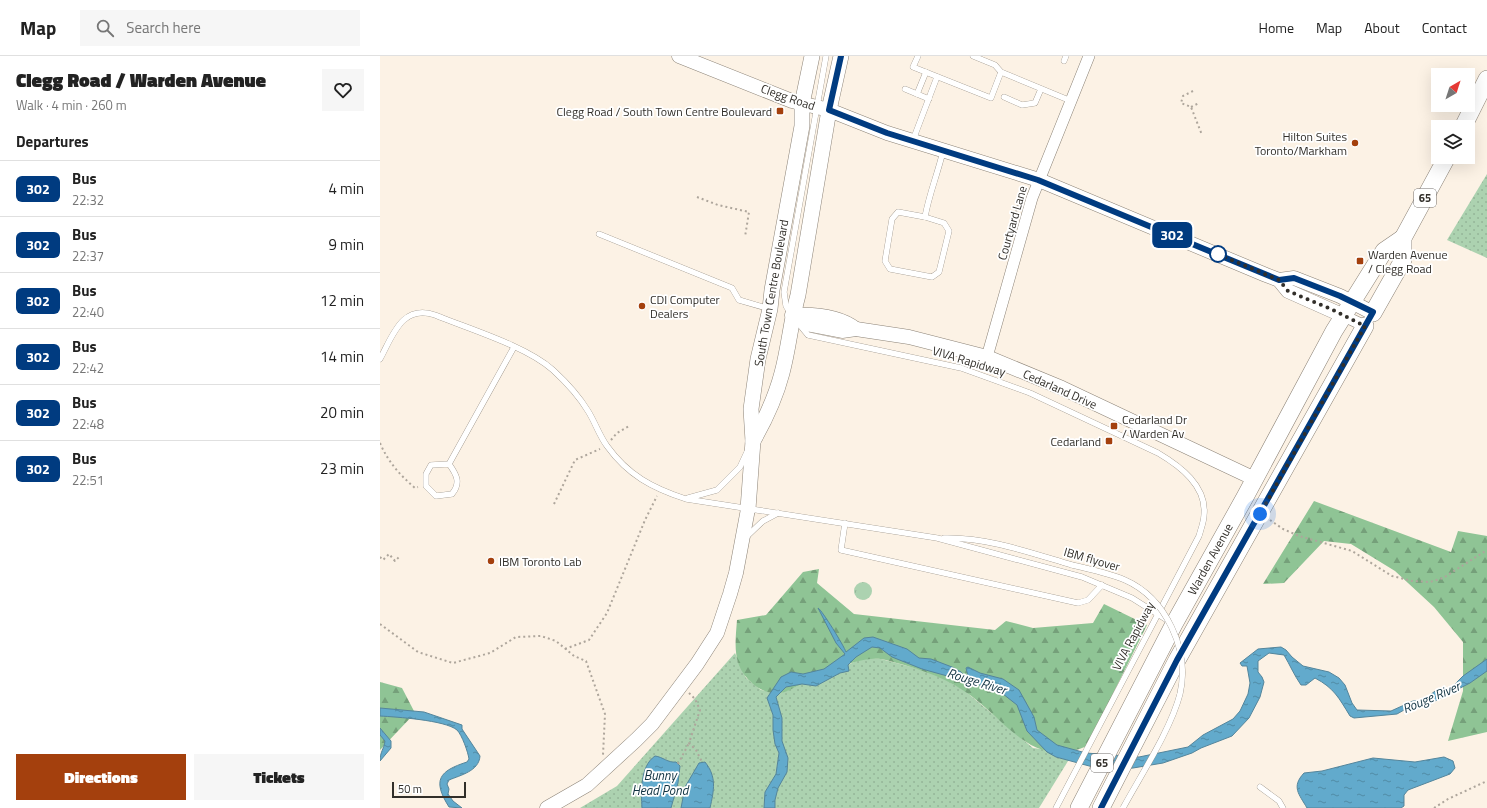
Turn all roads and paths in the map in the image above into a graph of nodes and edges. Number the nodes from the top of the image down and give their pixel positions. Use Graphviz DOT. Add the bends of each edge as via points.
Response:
graph roads {
  1 [pos="679,56"];
  2 [pos="812,56"];
  3 [pos="826,56"];
  4 [pos="841,56"];
  5 [pos="918,56"];
  6 [pos="973,56"];
  7 [pos="1089,56"];
  8 [pos="926,72"];
  9 [pos="1001,72"];
  10 [pos="937,77"];
  11 [pos="1487,79"];
  12 [pos="905,89"];
  13 [pos="1041,89"];
  14 [pos="1193,91"];
  15 [pos="917,94"];
  16 [pos="1004,97"];
  17 [pos="929,99"];
  18 [pos="1071,101"];
  19 [pos="1198,103"];
  20 [pos="816,107"];
  21 [pos="1191,107"];
  22 [pos="1466,120"];
  23 [pos="1202,135"];
  24 [pos="912,141"];
  25 [pos="943,151"];
  26 [pos="1443,164"];
  27 [pos="1038,180"];
  28 [pos="697,197"];
  29 [pos="925,217"];
  30 [pos="599,234"];
  31 [pos="745,236"];
  32 [pos="1403,238"];
  33 [pos="770,309"];
  34 [pos="1348,309"];
  35 [pos="792,315"];
  36 [pos="1369,319"];
  37 [pos="514,347"];
  38 [pos="987,357"];
  39 [pos="380,359"];
  40 [pos="754,387"];
  41 [pos="776,390"];
  42 [pos="629,426"];
  43 [pos="753,440"];
  44 [pos="380,443"];
  45 [pos="606,445"];
  46 [pos="449,464"];
  47 [pos="1255,479"];
  48 [pos="426,486"];
  49 [pos="660,490"];
  50 [pos="686,499"];
  51 [pos="554,504"];
  52 [pos="748,509"];
  53 [pos="778,513"];
  54 [pos="1260,514"];
  55 [pos="845,523"];
  56 [pos="937,538"];
  57 [pos="742,541"];
  58 [pos="1487,550"];
  59 [pos="400,556"];
  60 [pos="380,558"];
  61 [pos="1102,586"];
  62 [pos="1157,612"];
  63 [pos="380,624"];
  64 [pos="1174,624"];
  65 [pos="565,649"];
  66 [pos="681,685"];
  67 [pos="689,743"];
  68 [pos="702,762"];
  69 [pos="678,764"];
  70 [pos="602,772"];
  71 [pos="1487,781"];
  72 [pos="1260,786"];
  73 [pos="1082,802"];
  74 [pos="1103,804"];
  75 [pos="548,808"];
  76 [pos="1056,808"];
  77 [pos="1123,808"];
  78 [pos="1283,808"];
  79 [pos="1434,808"];
  1 -- 20 [label="street, Clegg Road"];
  2 -- 20 [label="main road, South Town Centre Boulevard"];
  3 -- 20 [label="lane"];
  4 -- 20 [label="main road, South Town Centre Boulevard"];
  5 -- 8 [label="lane" via="914,67"];
  6 -- 9 [label="lane" via="995,65"];
  7 -- 18 [label="street, Courtyard Lane"];
  8 -- 10 [label="lane"];
  8 -- 15 [label="lane"];
  9 -- 10 [label="lane" via="991,98"];
  9 -- 13 [label="lane"];
  10 -- 17 [label="lane"];
  11 -- 22 [label="main road"];
  12 -- 15 [label="lane"];
  13 -- 16 [label="lane" via="1035,103 1022,105"];
  13 -- 18 [label="lane"];
  14 -- 21 [label="path" via="1183,96 1181,103"];
  15 -- 17 [label="lane"];
  17 -- 24 [label="lane"];
  18 -- 27 [label="street, Courtyard Lane"];
  19 -- 21 [label="path"];
  20 -- 24 [label="street, Clegg Road"];
  20 -- 33 [label="main road, South Town Centre Boulevard" via="802,126"];
  20 -- 35 [label="main road, South Town Centre Boulevard" via="798,295"];
  21 -- 23 [label="path"];
  24 -- 25 [label="street, Clegg Road"];
  25 -- 27 [label="street, Clegg Road"];
  25 -- 29 [label="lane" via="929,193"];
  26 -- 32 [label="main road, Warden Avenue / 65"];
  27 -- 34 [label="street, Clegg Road" via="1279,280 1294,278"];
  27 -- 38 [label="street, Courtyard Lane"];
  28 -- 31 [label="path" via="749,212"];
  29 -- 29 [label="lane" via="898,212 892,219 885,261 890,269 932,277 939,272 949,231 944,223"];
  30 -- 33 [label="lane" via="732,288 739,300"];
  32 -- 34 [label="main road, Warden Avenue / 65" via="1384,251"];
  32 -- 36 [label="main road, Warden Avenue / 65" via="1403,260"];
  33 -- 35 [label="main road, Cedarland Drive"];
  33 -- 40 [label="main road, South Town Centre Boulevard"];
  34 -- 36 [label="street, Clegg Road"];
  34 -- 47 [label="main road, Warden Avenue / 65" via="1330,337"];
  35 -- 38 [label="street, Cedarland Drive" via="811,324 842,331 856,329 909,338"];
  35 -- 41 [label="main road, South Town Centre Boulevard" via="789,344"];
  35 -- 62 [label="lane, VIVA Rapidway" via="808,335 961,368 1030,392 1158,453 1179,468 1196,484 1204,504 1204,515 1199,536"];
  36 -- 54 [label="main road, Warden Avenue / 65"];
  37 -- 39 [label="lane" via="425,312 411,314 401,322"];
  37 -- 45 [label="lane" via="536,358 568,384 588,410"];
  37 -- 46 [label="lane"];
  38 -- 47 [label="street, Cedarland Drive" via="1062,388"];
  40 -- 41 [label="main road"];
  40 -- 43 [label="main road, South Town Centre Boulevard" via="751,409"];
  41 -- 43 [label="main road, South Town Centre Boulevard"];
  42 -- 45 [label="path" via="617,433"];
  43 -- 50 [label="lane" via="740,467 717,490"];
  43 -- 52 [label="main road, South Town Centre Boulevard"];
  44 -- 48 [label="path" via="387,458 404,478 415,488"];
  45 -- 49 [label="lane" via="625,467"];
  45 -- 51 [label="path" via="575,460"];
  46 -- 48 [label="lane" via="431,465 426,474"];
  46 -- 48 [label="lane" via="457,476 457,488 452,494 436,496"];
  47 -- 64 [label="main road, Warden Avenue / 65"];
  49 -- 50 [label="lane"];
  49 -- 65 [label="path" via="599,627 589,640"];
  50 -- 52 [label="lane"];
  52 -- 53 [label="lane"];
  52 -- 57 [label="street"];
  53 -- 55 [label="lane"];
  53 -- 57 [label="lane" via="763,521"];
  54 -- 58 [label="path" via="1288,531 1352,551 1392,576 1412,581 1430,582 1442,578"];
  54 -- 74 [label="main road, Warden Avenue / 65" via="1181,653"];
  55 -- 56 [label="lane"];
  55 -- 61 [label="lane" via="841,550 1078,604 1088,600"];
  56 -- 61 [label="lane" via="1036,563"];
  56 -- 77 [label="lane, IBM flyover, bridge" via="961,538 1010,547 1126,580 1144,592 1160,608 1178,643 1182,666 1180,693 1164,733"];
  57 -- 66 [label="street" via="736,573 717,633"];
  59 -- 60 [label="path" via="395,561 389,554 383,560"];
  61 -- 62 [label="lane"];
  62 -- 64 [label="lane"];
  62 -- 76 [label="lane, VIVA Rapidway"];
  63 -- 65 [label="path" via="418,652 453,662 490,654 516,637 540,636 556,641"];
  64 -- 73 [label="main road, Warden Avenue / 65"];
  65 -- 70 [label="path" via="586,661 605,714"];
  66 -- 67 [label="path" via="695,699 700,710"];
  66 -- 70 [label="street" via="652,724"];
  67 -- 68 [label="path"];
  67 -- 69 [label="path"];
  70 -- 75 [label="street" via="587,786"];
  71 -- 79 [label="path"];
  72 -- 78 [label="lane"];
}
